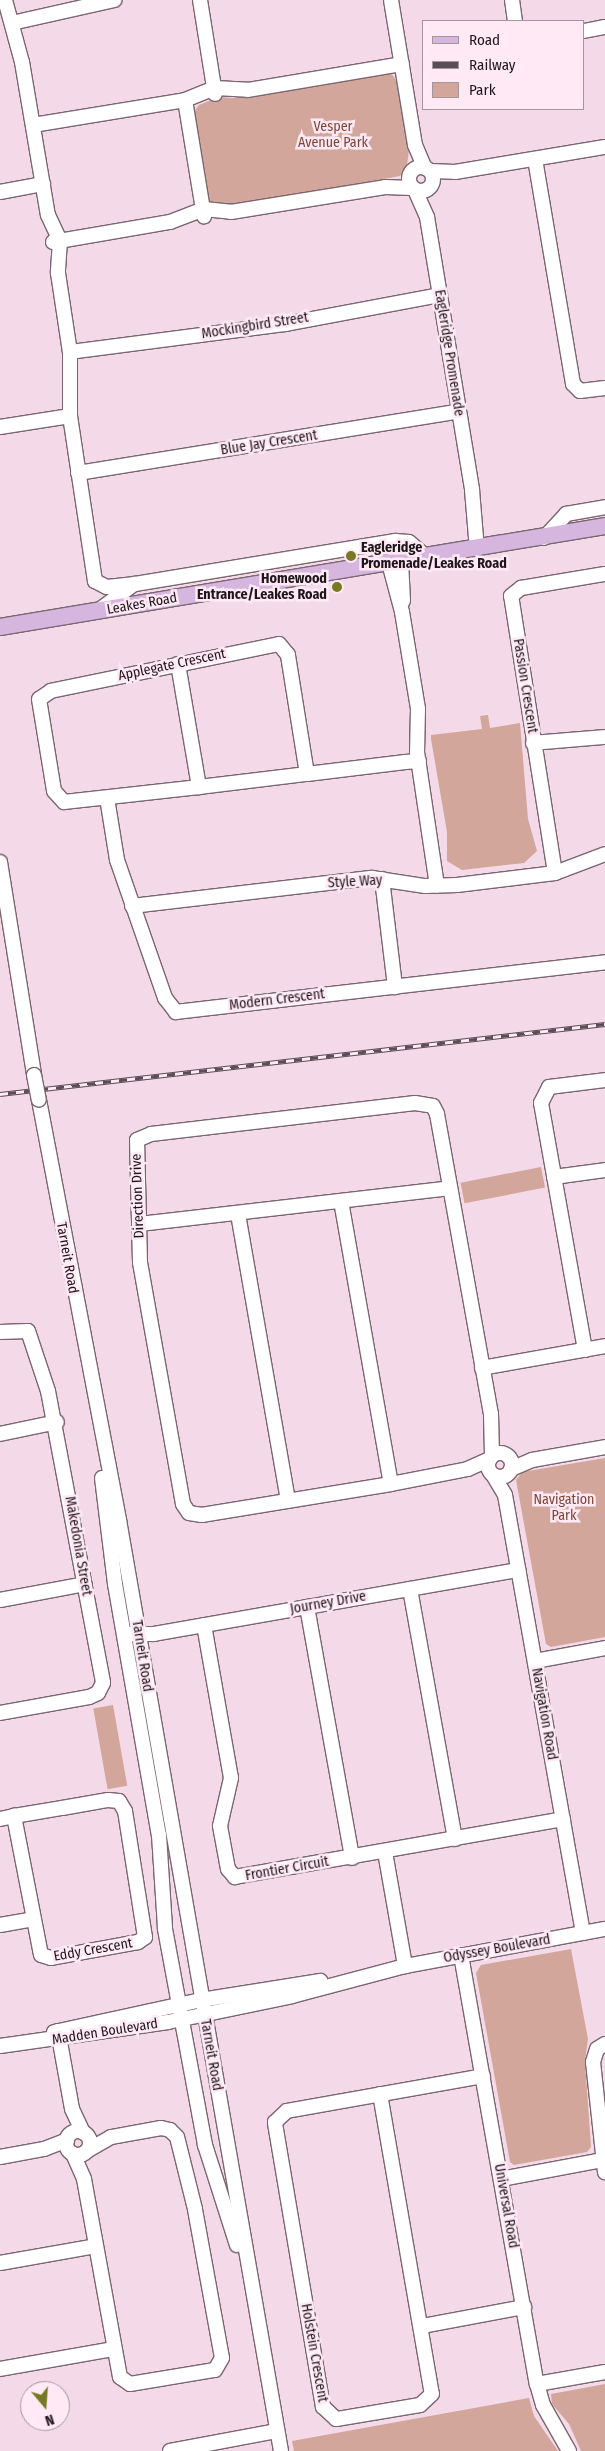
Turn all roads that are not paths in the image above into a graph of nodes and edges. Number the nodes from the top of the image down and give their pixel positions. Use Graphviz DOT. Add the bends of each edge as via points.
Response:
graph roads {
  1 [pos="5,0"];
  2 [pos="114,0"];
  3 [pos="200,0"];
  4 [pos="391,0"];
  5 [pos="512,0"];
  6 [pos="516,20"];
  7 [pos="12,23"];
  8 [pos="605,27"];
  9 [pos="585,31"];
  10 [pos="402,64"];
  11 [pos="215,91"];
  12 [pos="185,100"];
  13 [pos="33,125"];
  14 [pos="415,145"];
  15 [pos="605,147"];
  16 [pos="535,159"];
  17 [pos="429,177"];
  18 [pos="412,181"];
  19 [pos="43,184"];
  20 [pos="0,192"];
  21 [pos="203,212"];
  22 [pos="427,217"];
  23 [pos="56,242"];
  24 [pos="440,295"];
  25 [pos="70,352"];
  26 [pos="605,388"];
  27 [pos="459,411"];
  28 [pos="70,416"];
  29 [pos="0,427"];
  30 [pos="78,473"];
  31 [pos="605,507"];
  32 [pos="605,526"];
  33 [pos="544,538"];
  34 [pos="482,548"];
  35 [pos="426,557"];
  36 [pos="395,562"];
  37 [pos="605,574"];
  38 [pos="135,584"];
  39 [pos="96,612"];
  40 [pos="0,628"];
  41 [pos="178,664"];
  42 [pos="605,737"];
  43 [pos="534,744"];
  44 [pos="419,761"];
  45 [pos="307,774"];
  46 [pos="199,787"];
  47 [pos="108,798"];
  48 [pos="605,854"];
  49 [pos="0,862"];
  50 [pos="555,873"];
  51 [pos="382,879"];
  52 [pos="437,886"];
  53 [pos="132,906"];
  54 [pos="605,962"];
  55 [pos="395,987"];
  56 [pos="605,1080"];
  57 [pos="605,1170"];
  58 [pos="554,1177"];
  59 [pos="450,1188"];
  60 [pos="341,1201"];
  61 [pos="238,1214"];
  62 [pos="140,1224"];
  63 [pos="0,1332"];
  64 [pos="605,1346"];
  65 [pos="585,1350"];
  66 [pos="482,1368"];
  67 [pos="96,1413"];
  68 [pos="57,1422"];
  69 [pos="0,1434"];
  70 [pos="605,1447"];
  71 [pos="498,1456"];
  72 [pos="532,1460"];
  73 [pos="468,1469"];
  74 [pos="510,1470"];
  75 [pos="492,1474"];
  76 [pos="391,1484"];
  77 [pos="505,1495"];
  78 [pos="288,1501"];
  79 [pos="518,1570"];
  80 [pos="85,1584"];
  81 [pos="410,1589"];
  82 [pos="0,1600"];
  83 [pos="307,1607"];
  84 [pos="122,1622"];
  85 [pos="204,1626"];
  86 [pos="138,1636"];
  87 [pos="605,1648"];
  88 [pos="535,1661"];
  89 [pos="0,1713"];
  90 [pos="145,1750"];
  91 [pos="7,1818"];
  92 [pos="563,1819"];
  93 [pos="455,1839"];
  94 [pos="385,1852"];
  95 [pos="352,1858"];
  96 [pos="32,1920"];
  97 [pos="0,1925"];
  98 [pos="605,1929"];
  99 [pos="583,1933"];
  100 [pos="461,1955"];
  101 [pos="406,1966"];
  102 [pos="202,2006"];
  103 [pos="180,2013"];
  104 [pos="59,2035"];
  105 [pos="605,2044"];
  106 [pos="3,2046"];
  107 [pos="483,2076"];
  108 [pos="380,2094"];
  109 [pos="78,2144"];
  110 [pos="0,2157"];
  111 [pos="604,2166"];
  112 [pos="501,2179"];
  113 [pos="96,2246"];
  114 [pos="0,2264"];
  115 [pos="524,2308"];
  116 [pos="422,2326"];
  117 [pos="114,2349"];
  118 [pos="0,2369"];
  119 [pos="266,2370"];
  120 [pos="605,2372"];
  121 [pos="538,2384"];
  122 [pos="277,2431"];
  123 [pos="170,2451"];
  124 [pos="280,2451"];
  125 [pos="568,2451"];
  1 -- 7 [label="street"];
  2 -- 7 [label="street"];
  3 -- 11 [label="street"];
  4 -- 10 [label="street"];
  5 -- 6 [label="street"];
  7 -- 13 [label="street"];
  8 -- 9 [label="street"];
  10 -- 11 [label="street" via="229,96"];
  10 -- 14 [label="street"];
  11 -- 12 [label="street" via="201,100"];
  12 -- 13 [label="street"];
  12 -- 21 [label="street"];
  13 -- 19 [label="street"];
  14 -- 17 [label="street"];
  14 -- 18 [label="street"];
  15 -- 16 [label="street"];
  16 -- 17 [label="street"];
  16 -- 26 [label="street" via="573,384 584,391"];
  17 -- 18 [label="street"];
  17 -- 18 [label="street"];
  17 -- 22 [label="street, Eagleridge Promenade"];
  18 -- 21 [label="street" via="231,212 218,217"];
  18 -- 22 [label="street, Eagleridge Promenade"];
  19 -- 20 [label="street"];
  19 -- 23 [label="street"];
  21 -- 23 [label="street" via="170,222"];
  22 -- 24 [label="street, Eagleridge Promenade"];
  23 -- 25 [label="street" via="52,259 58,273"];
  24 -- 25 [label="street, Mockingbird Street" via="285,324"];
  24 -- 27 [label="street, Eagleridge Promenade"];
  25 -- 28 [label="street"];
  27 -- 30 [label="street, Blue Jay Crescent"];
  27 -- 34 [label="street, Eagleridge Promenade"];
  28 -- 29 [label="street"];
  28 -- 30 [label="street"];
  30 -- 38 [label="street" via="93,575 100,585"];
  31 -- 33 [label="street" via="566,514"];
  32 -- 33 [label="main road, Leakes Road"];
  33 -- 34 [label="main road, Leakes Road"];
  34 -- 35 [label="main road, Leakes Road"];
  35 -- 36 [label="main road, Leakes Road"];
  35 -- 38 [label="street" via="409,542 396,540"];
  36 -- 39 [label="main road, Leakes Road"];
  36 -- 44 [label="street" via="418,709"];
  37 -- 43 [label="street, Passion Crescent" via="521,588 511,596"];
  38 -- 39 [label="street, Leakes Road"];
  39 -- 40 [label="main road, Leakes Road"];
  41 -- 45 [label="street, Applegate Crescent" via="270,644 284,646"];
  41 -- 46 [label="street"];
  41 -- 47 [label="street, Applegate Crescent" via="42,695 38,707 54,791 61,802"];
  42 -- 43 [label="street"];
  43 -- 50 [label="street, Passion Crescent"];
  44 -- 45 [label="street"];
  44 -- 52 [label="street"];
  45 -- 46 [label="street"];
  46 -- 47 [label="street"];
  47 -- 53 [label="street, Modern Crescent" via="117,860"];
  48 -- 50 [label="street, Style Way"];
  49 -- 67 [label="street, Tarneit Road, bridge" via="34,1075"];
  50 -- 52 [label="street, Style Way"];
  51 -- 52 [label="street, Style Way"];
  51 -- 53 [label="street, Style Way"];
  51 -- 55 [label="street"];
  53 -- 55 [label="street, Modern Crescent" via="166,1002 176,1012"];
  54 -- 55 [label="street, Modern Crescent"];
  56 -- 58 [label="street" via="549,1087 542,1095"];
  57 -- 58 [label="street"];
  58 -- 65 [label="street"];
  59 -- 60 [label="street"];
  59 -- 62 [label="street, Direction Drive" via="437,1114 430,1104 143,1136 136,1146"];
  59 -- 66 [label="street"];
  60 -- 61 [label="street"];
  60 -- 76 [label="street"];
  61 -- 62 [label="street"];
  61 -- 78 [label="street"];
  62 -- 78 [label="street, Direction Drive" via="140,1262 183,1504 189,1514 196,1516"];
  63 -- 68 [label="street, Makedonia Street" via="24,1329 31,1335"];
  64 -- 65 [label="street"];
  65 -- 66 [label="street"];
  66 -- 71 [label="street"];
  67 -- 84 [label="street"];
  67 -- 86 [label="street, Tarneit Road"];
  68 -- 69 [label="street"];
  68 -- 80 [label="street, Makedonia Street"];
  70 -- 72 [label="street"];
  71 -- 72 [label="street"];
  71 -- 73 [label="street"];
  71 -- 74 [label="street"];
  71 -- 75 [label="street"];
  72 -- 74 [label="street"];
  73 -- 75 [label="street"];
  73 -- 76 [label="street"];
  74 -- 75 [label="street" via="502,1477"];
  74 -- 77 [label="street, Navigation Road"];
  75 -- 77 [label="street, Navigation Road"];
  76 -- 78 [label="street"];
  77 -- 79 [label="street, Navigation Road"];
  79 -- 81 [label="street, Journey Drive"];
  79 -- 88 [label="street, Navigation Road"];
  80 -- 82 [label="street"];
  80 -- 89 [label="street, Makedonia Street" via="102,1679 100,1690 89,1696"];
  81 -- 83 [label="street, Journey Drive"];
  81 -- 93 [label="street"];
  83 -- 85 [label="street, Journey Drive"];
  83 -- 95 [label="street"];
  84 -- 86 [label="street" via="131,1636"];
  84 -- 90 [label="street"];
  85 -- 86 [label="street, Journey Drive"];
  85 -- 95 [label="street, Frontier Circuit" via="231,1778 220,1822 230,1872 244,1878"];
  86 -- 90 [label="street" via="130,1646 142,1707"];
  86 -- 102 [label="street, Tarneit Road"];
  87 -- 88 [label="street"];
  88 -- 92 [label="street, Navigation Road"];
  90 -- 103 [label="street" via="159,1835 165,1929"];
  91 -- 96 [label="street, Eddy Crescent"];
  91 -- 96 [label="street, Eddy Crescent" via="119,1801 125,1811 145,1937 138,1942 46,1958 38,1950"];
  92 -- 93 [label="street, Frontier Circuit"];
  92 -- 99 [label="street, Navigation Road"];
  93 -- 94 [label="street, Frontier Circuit"];
  94 -- 95 [label="street, Frontier Circuit"];
  94 -- 101 [label="street"];
  96 -- 97 [label="street"];
  98 -- 99 [label="street, Odyssey Boulevard"];
  99 -- 100 [label="street, Odyssey Boulevard"];
  100 -- 101 [label="street, Odyssey Boulevard"];
  100 -- 107 [label="street, Universal Road"];
  101 -- 102 [label="street, Odyssey Boulevard" via="292,1996"];
  102 -- 103 [label="street, Madden Boulevard"];
  102 -- 119 [label="street, Tarneit Road"];
  103 -- 104 [label="street, Madden Boulevard"];
  103 -- 119 [label="street" via="204,2145 241,2257"];
  104 -- 106 [label="street, Madden Boulevard"];
  104 -- 109 [label="street"];
  105 -- 111 [label="street" via="597,2049 594,2062"];
  107 -- 108 [label="street"];
  107 -- 112 [label="street, Universal Road"];
  108 -- 116 [label="street, Holstein Crescent"];
  108 -- 116 [label="street, Holstein Crescent" via="287,2111 278,2118 274,2128 323,2407 330,2416 342,2420 420,2405 429,2399 432,2389"];
  109 -- 110 [label="street"];
  109 -- 113 [label="street"];
  109 -- 117 [label="street" via="161,2128 170,2130 177,2137 195,2209 221,2365 211,2371 130,2384 120,2377"];
  111 -- 112 [label="street"];
  112 -- 115 [label="street, Universal Road"];
  113 -- 114 [label="street"];
  113 -- 117 [label="street"];
  115 -- 116 [label="street"];
  115 -- 121 [label="street, Universal Road"];
  117 -- 118 [label="street"];
  119 -- 122 [label="street, Tarneit Road"];
  120 -- 121 [label="street"];
  121 -- 125 [label="street, Universal Road" via="542,2405"];
  122 -- 123 [label="street"];
  122 -- 124 [label="street, Tarneit Road"];
}
